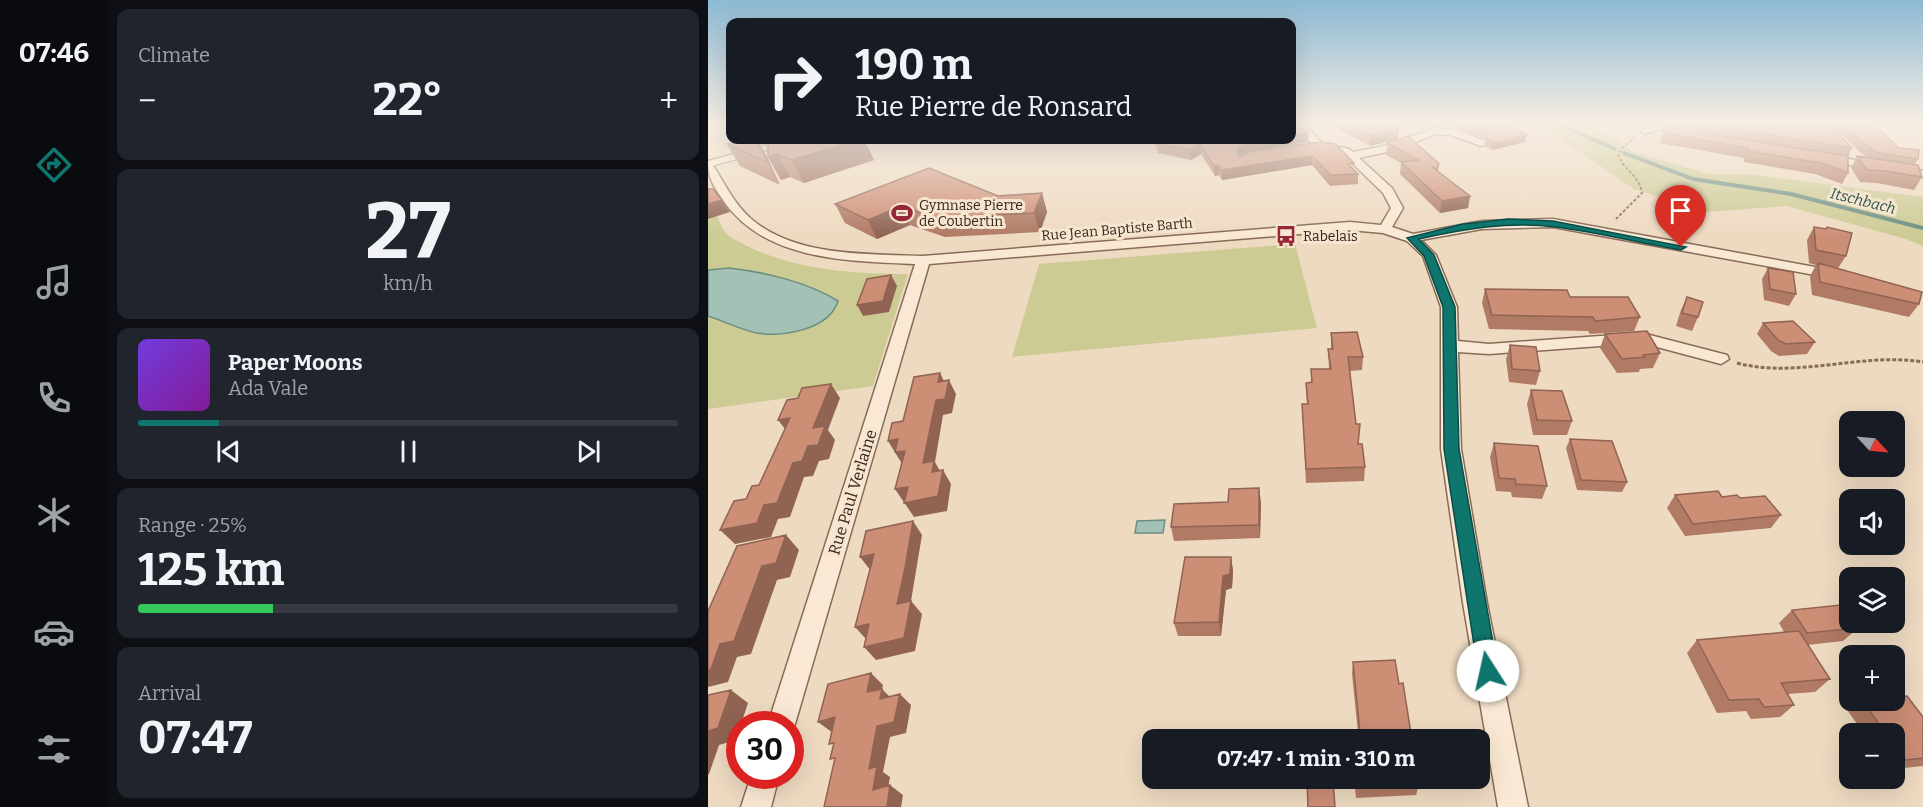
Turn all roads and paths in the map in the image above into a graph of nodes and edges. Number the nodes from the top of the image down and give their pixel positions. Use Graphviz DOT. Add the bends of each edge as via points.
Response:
graph roads {
  1 [pos="734,161"];
  2 [pos="1357,161"];
  3 [pos="1621,161"];
  4 [pos="1838,161"];
  5 [pos="1861,161"];
  6 [pos="1865,165"];
  7 [pos="709,171"];
  8 [pos="1923,174"];
  9 [pos="1385,229"];
  10 [pos="1601,231"];
  11 [pos="1412,238"];
  12 [pos="923,260"];
  13 [pos="1847,277"];
  14 [pos="1451,346"];
  15 [pos="1722,359"];
  16 [pos="1923,362"];
  17 [pos="785,711"];
  18 [pos="761,789"];
  19 [pos="756,807"];
  20 [pos="1513,807"];
  1 -- 7 [label="lane"];
  2 -- 9 [label="street" via="1388,192 1397,207"];
  3 -- 10 [label="path" via="1632,168 1642,194"];
  4 -- 6 [label="street"];
  5 -- 6 [label="street"];
  6 -- 8 [label="street"];
  7 -- 12 [label="street, Rue Jean Baptiste Barth" via="745,220 782,242 860,258"];
  9 -- 11 [label="street, Rue Jean Baptiste Barth"];
  9 -- 12 [label="street, Rue Jean Baptiste Barth" via="1350,226"];
  10 -- 11 [label="street" via="1508,222 1463,226"];
  10 -- 13 [label="street"];
  11 -- 14 [label="street" via="1429,255 1449,307"];
  12 -- 17 [label="street, Rue Paul Verlaine"];
  14 -- 15 [label="street" via="1490,349 1642,338"];
  14 -- 20 [label="street" via="1451,449"];
  15 -- 16 [label="path" via="1760,369 1898,358"];
  18 -- 19 [label="street"];
}
